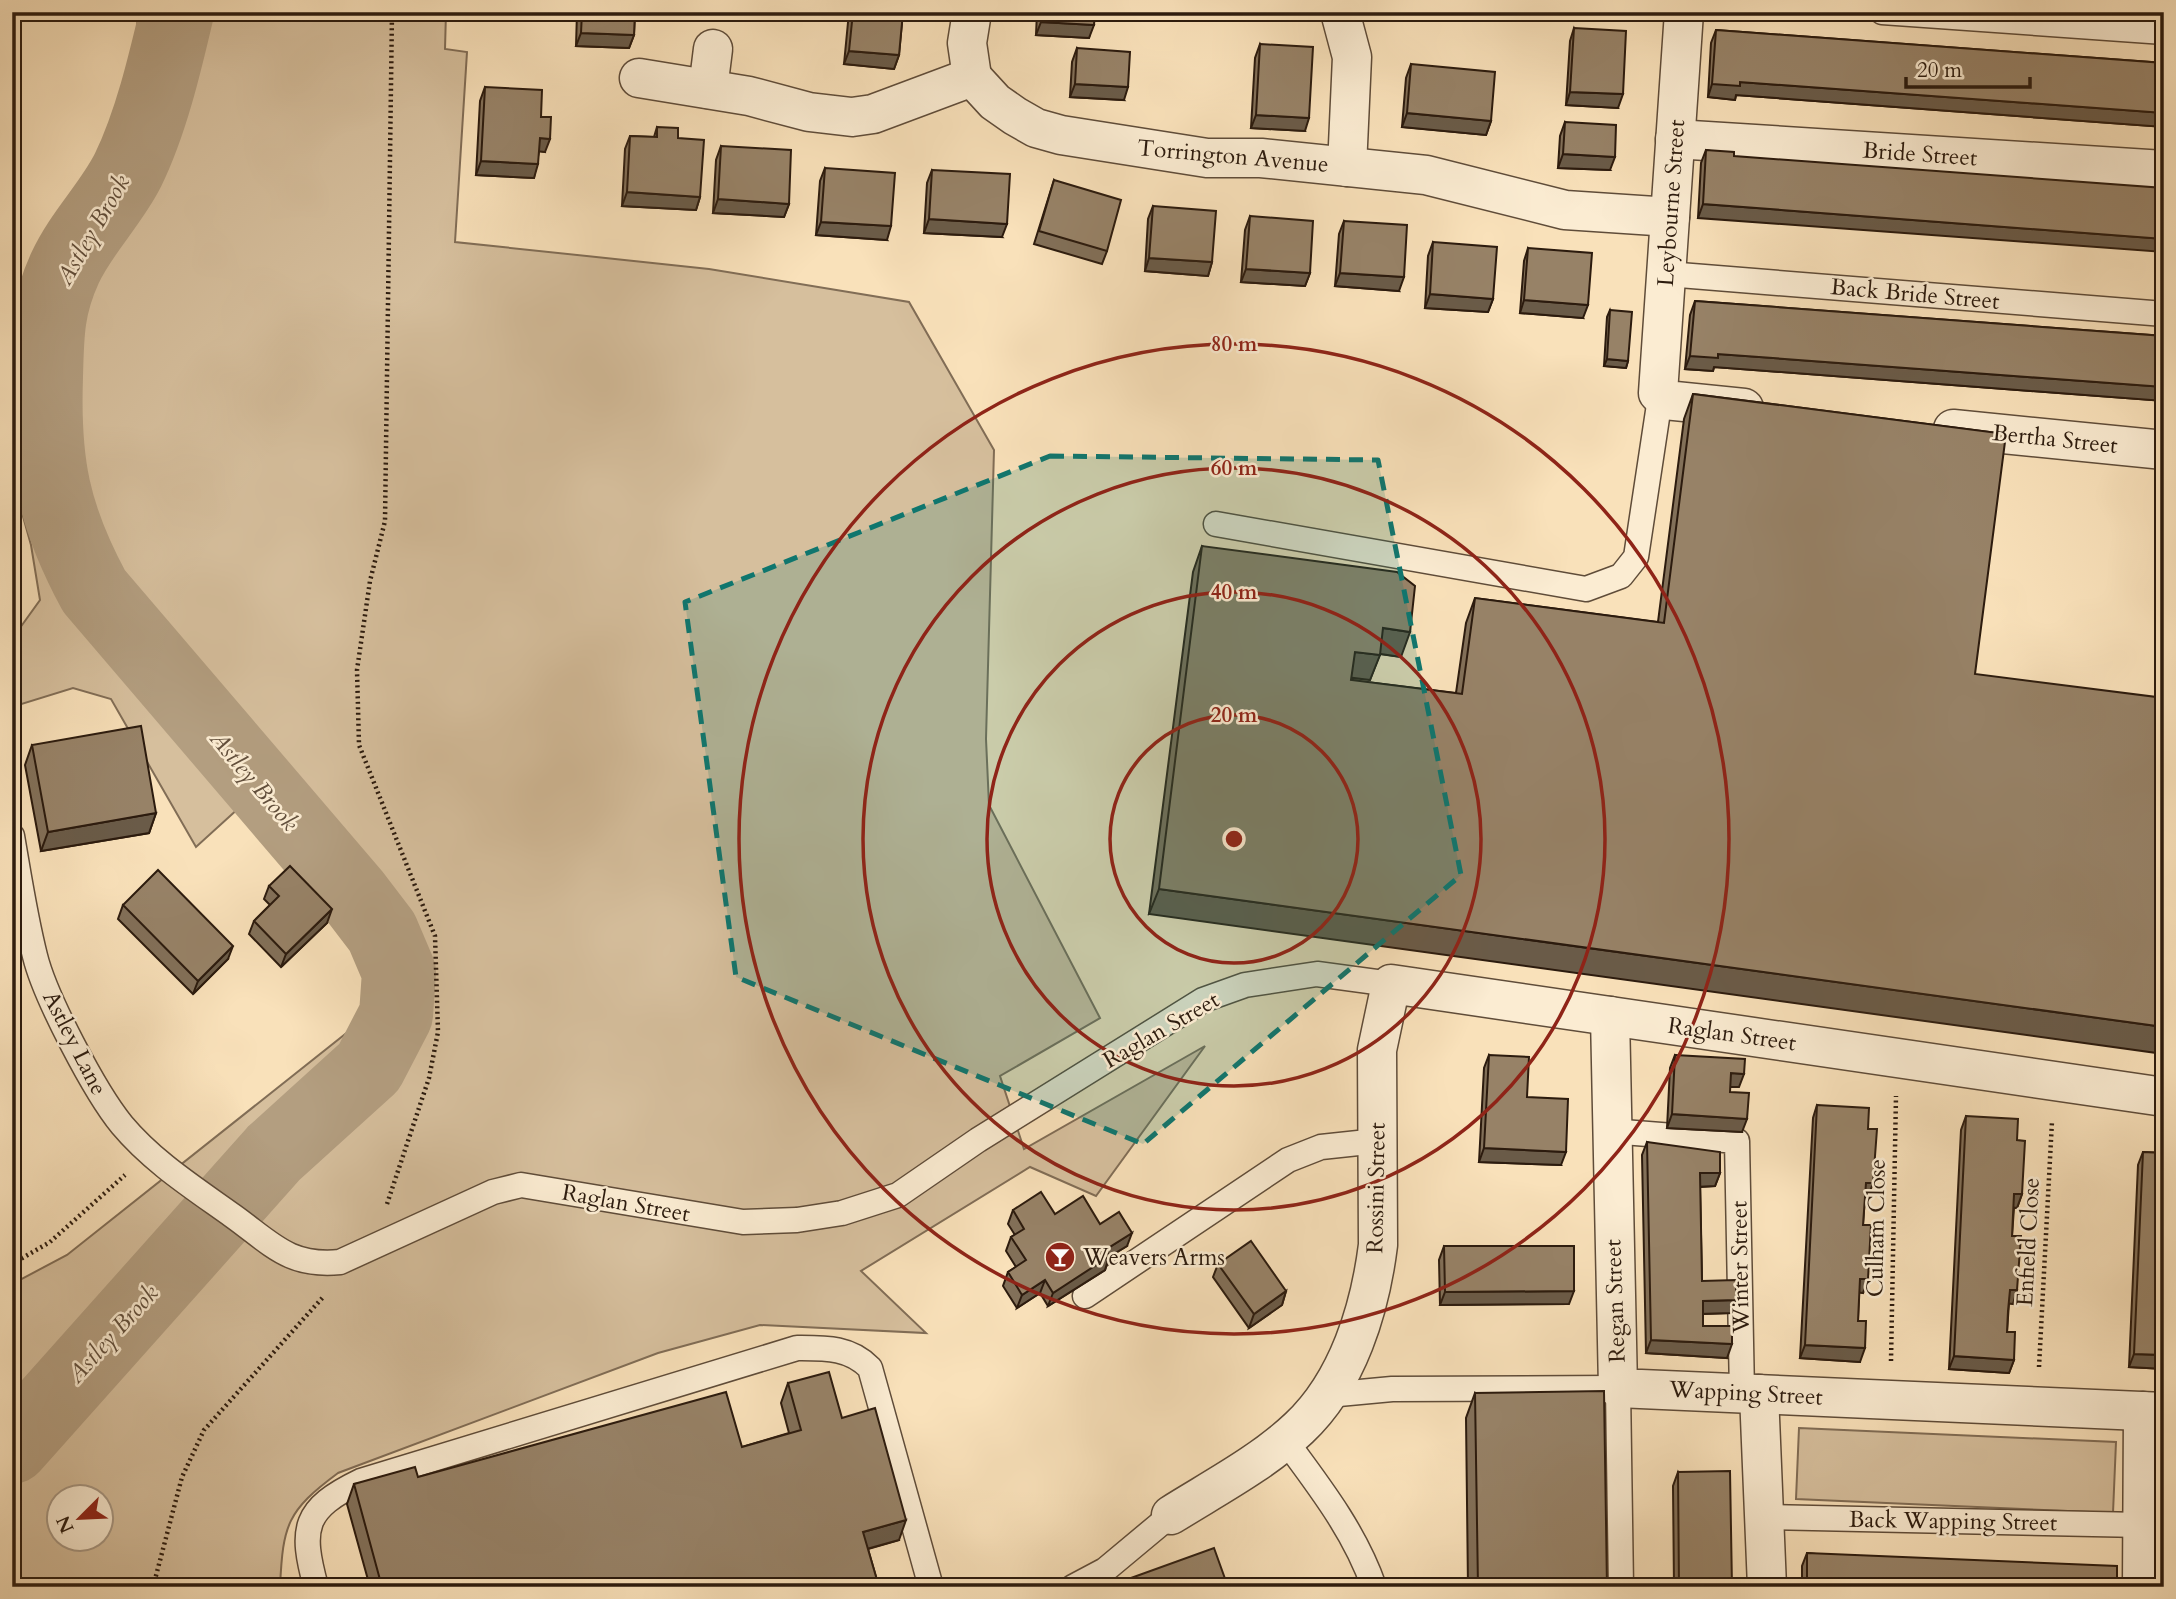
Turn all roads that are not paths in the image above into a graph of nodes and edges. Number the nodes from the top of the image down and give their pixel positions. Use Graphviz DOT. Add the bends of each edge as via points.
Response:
graph roads {
  1 [pos="972,12"];
  2 [pos="1340,12"];
  3 [pos="1684,12"];
  4 [pos="1882,12"];
  5 [pos="2164,32"];
  6 [pos="713,49"];
  7 [pos="972,77"];
  8 [pos="639,78"];
  9 [pos="708,89"];
  10 [pos="1675,139"];
  11 [pos="1348,167"];
  12 [pos="2164,170"];
  13 [pos="1670,217"];
  14 [pos="1667,274"];
  15 [pos="2164,314"];
  16 [pos="1659,396"];
  17 [pos="1776,411"];
  18 [pos="1914,425"];
  19 [pos="2164,450"];
  20 [pos="1216,524"];
  21 [pos="12,836"];
  22 [pos="1391,984"];
  23 [pos="1610,1016"];
  24 [pos="2164,1097"];
  25 [pos="1611,1131"];
  26 [pos="1377,1141"];
  27 [pos="292,1259"];
  28 [pos="1085,1296"];
  29 [pos="1618,1388"];
  30 [pos="1751,1394"];
  31 [pos="1328,1395"];
  32 [pos="2153,1411"];
  33 [pos="1285,1440"];
  34 [pos="1171,1516"];
  35 [pos="1764,1517"];
  36 [pos="2142,1525"];
  37 [pos="316,1587"];
  38 [pos="931,1587"];
  39 [pos="1073,1587"];
  40 [pos="1374,1587"];
  41 [pos="1621,1587"];
  42 [pos="1767,1587"];
  43 [pos="2142,1587"];
  1 -- 7 [label="street" via="967,43"];
  2 -- 11 [label="street, Torrington Avenue" via="1352,57"];
  3 -- 10 [label="street, Leybourne Street"];
  4 -- 5 [label="lane"];
  6 -- 9 [label="street"];
  7 -- 9 [label="street" via="873,114 852,117"];
  7 -- 11 [label="street, Torrington Avenue" via="1016,116 1035,128 1061,135 1207,158"];
  8 -- 9 [label="street"];
  10 -- 12 [label="street, Bride Street"];
  10 -- 13 [label="street, Leybourne Street"];
  11 -- 13 [label="street, Torrington Avenue" via="1459,181 1565,210"];
  13 -- 14 [label="street, Leybourne Street"];
  14 -- 15 [label="lane, Back Bride Street"];
  14 -- 16 [label="street, Leybourne Street"];
  16 -- 17 [label="street"];
  16 -- 20 [label="lane" via="1636,557 1621,576 1586,589"];
  18 -- 19 [label="street, Bertha Street"];
  21 -- 27 [label="lane, Astley Lane" via="35,958 102,1097 149,1153"];
  22 -- 23 [label="street, Raglan Street"];
  22 -- 26 [label="street, Rossini Street" via="1377,1050"];
  22 -- 27 [label="lane, Raglan Street" via="1317,974 1245,985 1203,1000 898,1195 842,1213 743,1223 521,1185 493,1192 340,1262 315,1265"];
  23 -- 24 [label="street, Raglan Street"];
  23 -- 25 [label="street, Regan Street"];
  25 -- 29 [label="street, Regan Street"];
  25 -- 30 [label="lane, Winter Street" via="1737,1141"];
  26 -- 28 [label="lane" via="1321,1147 1288,1160"];
  26 -- 31 [label="street, Rossini Street" via="1374,1273 1359,1328"];
  29 -- 30 [label="street, Wapping Street"];
  29 -- 31 [label="lane, Wapping Street" via="1392,1388"];
  29 -- 41 [label="lane, Regan Street"];
  30 -- 32 [label="street, Wapping Street"];
  30 -- 35 [label="street, Winter Street"];
  31 -- 33 [label="street, Rossini Street"];
  32 -- 36 [label="street"];
  33 -- 34 [label="street, Rossini Street"];
  33 -- 40 [label="lane" via="1336,1510"];
  34 -- 39 [label="lane" via="1105,1570"];
  35 -- 36 [label="lane, Back Wapping Street"];
  35 -- 42 [label="street, Winter Street"];
  36 -- 43 [label="street"];
  37 -- 38 [label="lane" via="306,1530 317,1509 334,1493 360,1481 797,1348 828,1348 858,1355 870,1368"];
}
